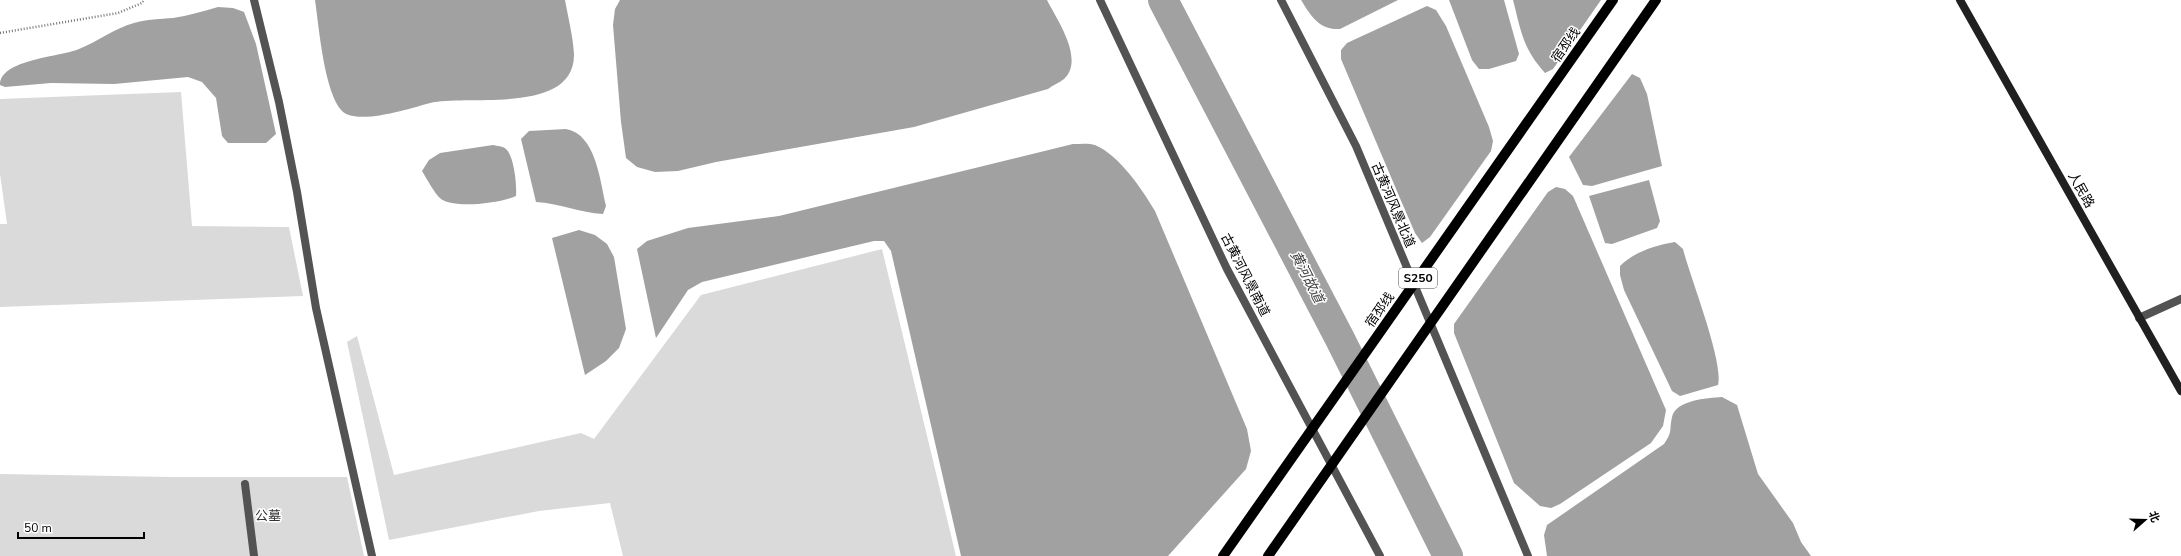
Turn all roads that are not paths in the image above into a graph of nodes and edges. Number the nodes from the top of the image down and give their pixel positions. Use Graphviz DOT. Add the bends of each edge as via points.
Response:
graph roads {
  1 [pos="254,0"];
  2 [pos="1100,0"];
  3 [pos="1281,0"];
  4 [pos="1613,0"];
  5 [pos="1656,0"];
  6 [pos="1960,0"];
  7 [pos="2181,299"];
  8 [pos="2139,318"];
  9 [pos="2181,391"];
  10 [pos="245,484"];
  11 [pos="254,556"];
  12 [pos="372,556"];
  13 [pos="1223,556"];
  14 [pos="1268,556"];
  15 [pos="1380,556"];
  16 [pos="1528,556"];
  1 -- 12 [label="street" via="281,110 316,308"];
  2 -- 15 [label="street, 古黄河风景南道" via="1227,269"];
  3 -- 16 [label="street, 古黄河风景北道" via="1356,146"];
  4 -- 13 [label="main road, 宿邳线 / S250"];
  5 -- 14 [label="main road, S250"];
  6 -- 8 [label="street, 人民路"];
  7 -- 8 [label="street"];
  8 -- 9 [label="street, 人民路"];
  10 -- 11 [label="street"];
}
